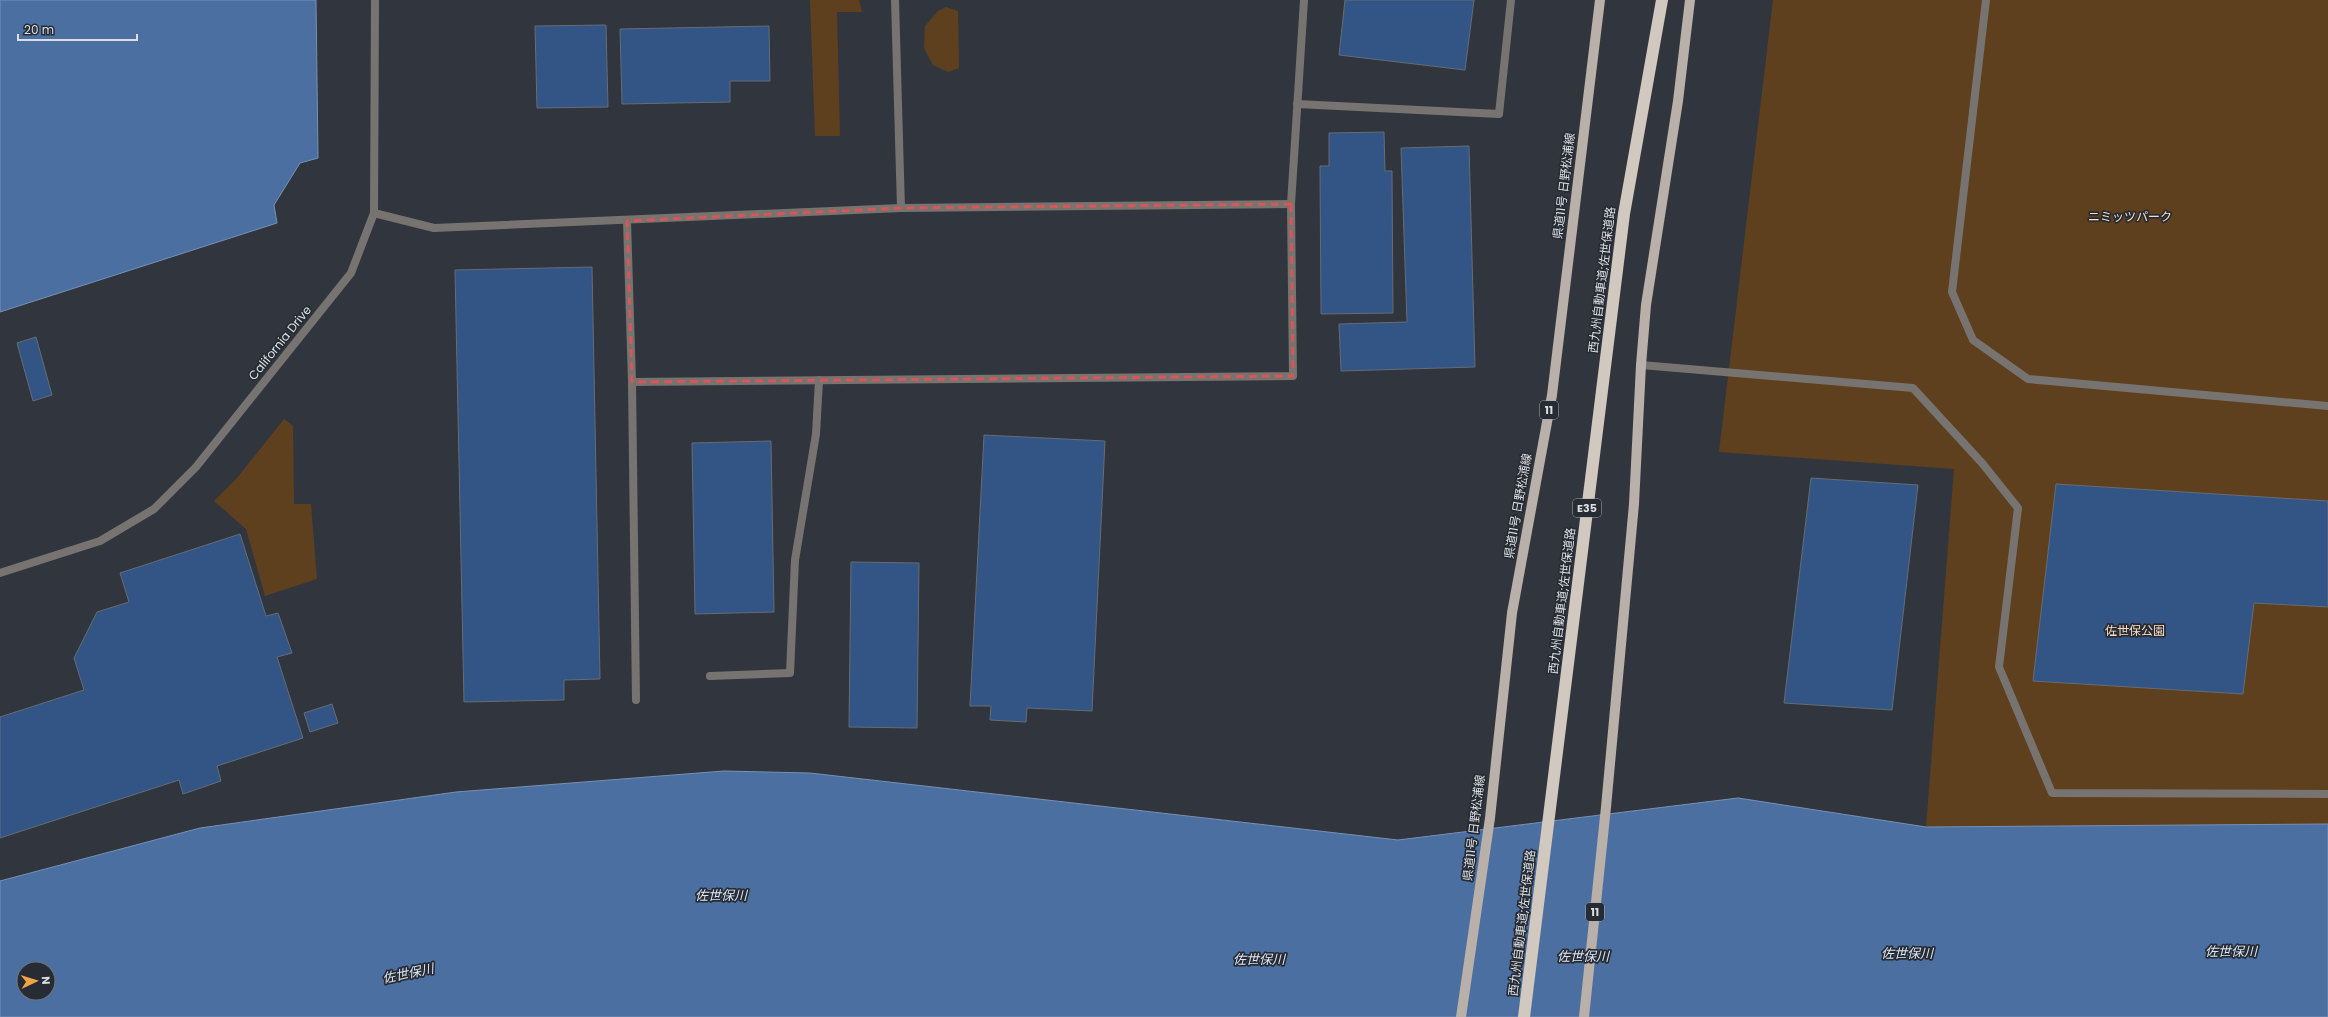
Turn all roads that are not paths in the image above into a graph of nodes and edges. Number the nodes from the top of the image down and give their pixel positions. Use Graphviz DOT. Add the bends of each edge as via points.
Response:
graph roads {
  1 [pos="375,0"];
  2 [pos="895,0"];
  3 [pos="1304,0"];
  4 [pos="1510,0"];
  5 [pos="1600,0"];
  6 [pos="1662,0"];
  7 [pos="1690,0"];
  8 [pos="1986,0"];
  9 [pos="1298,104"];
  10 [pos="1291,204"];
  11 [pos="901,208"];
  12 [pos="374,213"];
  13 [pos="627,221"];
  14 [pos="1641,365"];
  15 [pos="819,380"];
  16 [pos="632,382"];
  17 [pos="2328,406"];
  18 [pos="0,572"];
  19 [pos="710,676"];
  20 [pos="636,700"];
  21 [pos="2328,794"];
  22 [pos="1461,1017"];
  23 [pos="1524,1017"];
  24 [pos="1584,1017"];
  1 -- 12 [label="street, California Drive"];
  2 -- 11 [label="street"];
  3 -- 9 [label="street"];
  4 -- 9 [label="street" via="1499,114"];
  5 -- 22 [label="main road, 県道11号 日野松浦線 / 11" via="1552,395 1512,613 1490,818"];
  6 -- 23 [label="highway, 西九州自動車道;佐世保道路 / E35" via="1624,214"];
  7 -- 14 [label="main road, 11" via="1678,101 1646,304"];
  8 -- 17 [label="street" via="1952,292 1973,340 2028,379"];
  9 -- 10 [label="street"];
  10 -- 11 [label="street"];
  10 -- 15 [label="street" via="1293,376"];
  11 -- 13 [label="street"];
  12 -- 13 [label="street" via="434,228"];
  12 -- 18 [label="street, California Drive" via="351,273 196,468 154,509 100,541"];
  13 -- 16 [label="street"];
  14 -- 21 [label="street" via="1913,388 1982,463 2018,508 1999,667 2052,793"];
  14 -- 24 [label="main road, 11" via="1634,504"];
  15 -- 16 [label="street"];
  15 -- 19 [label="street" via="816,434 795,560 790,673"];
  16 -- 20 [label="street"];
}
